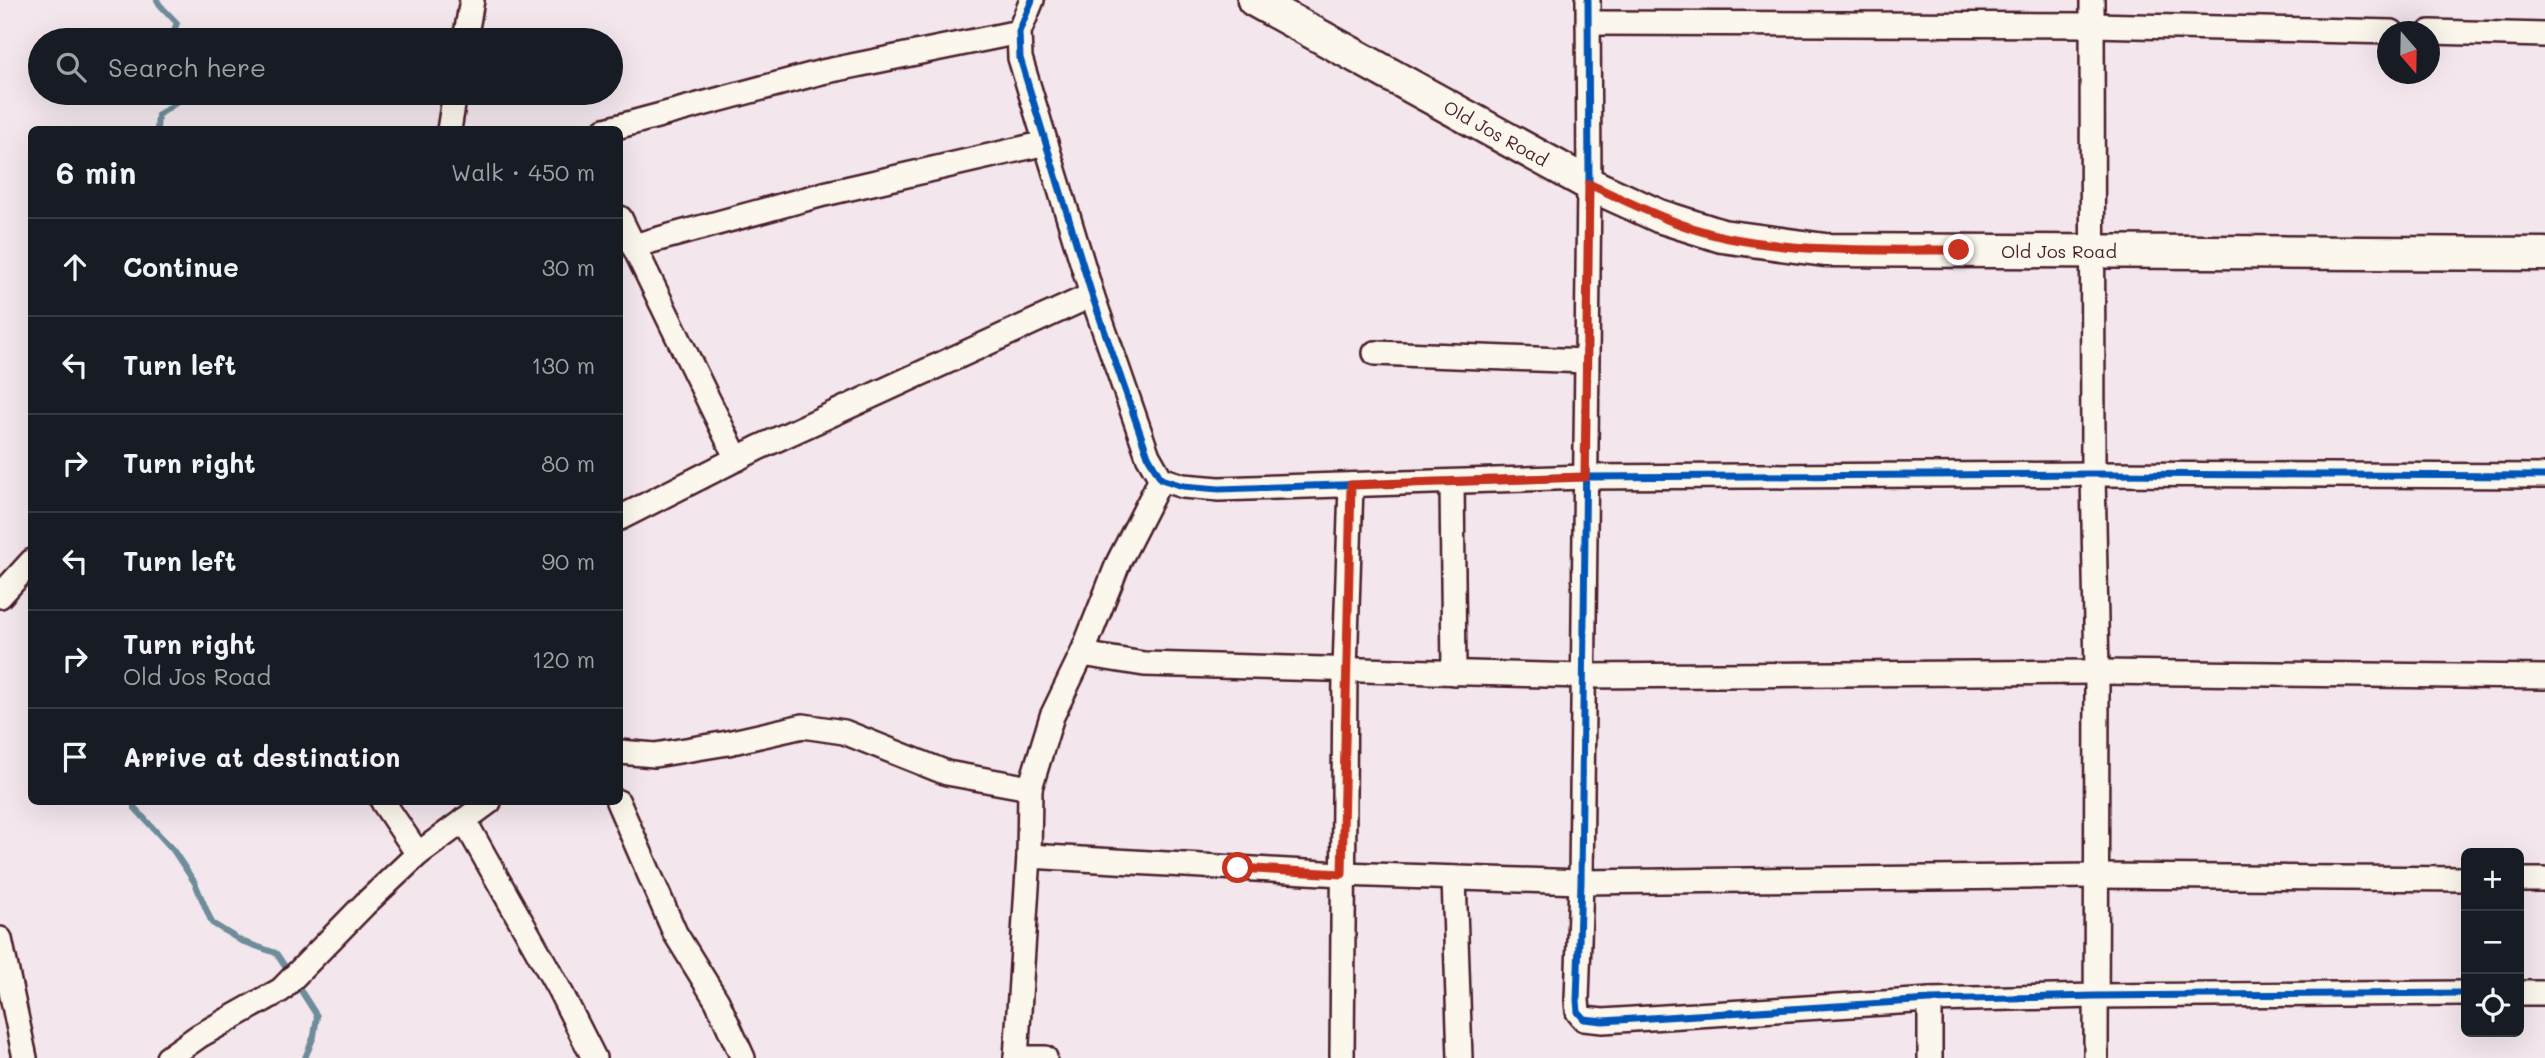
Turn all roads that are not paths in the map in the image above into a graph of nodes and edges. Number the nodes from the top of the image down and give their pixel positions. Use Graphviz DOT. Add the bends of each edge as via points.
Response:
graph roads {
  1 [pos="472,0"];
  2 [pos="1032,0"];
  3 [pos="1254,0"];
  4 [pos="1588,0"];
  5 [pos="2092,0"];
  6 [pos="1588,23"];
  7 [pos="2092,25"];
  8 [pos="467,28"];
  9 [pos="1019,32"];
  10 [pos="2377,32"];
  11 [pos="2440,32"];
  12 [pos="2545,35"];
  13 [pos="453,105"];
  14 [pos="450,126"];
  15 [pos="620,126"];
  16 [pos="1046,143"];
  17 [pos="1589,184"];
  18 [pos="623,224"];
  19 [pos="633,246"];
  20 [pos="2093,251"];
  21 [pos="2545,254"];
  22 [pos="1092,295"];
  23 [pos="1375,353"];
  24 [pos="1586,361"];
  25 [pos="737,459"];
  26 [pos="2093,474"];
  27 [pos="2545,475"];
  28 [pos="1585,477"];
  29 [pos="1161,479"];
  30 [pos="1452,482"];
  31 [pos="1351,485"];
  32 [pos="623,516"];
  33 [pos="28,565"];
  34 [pos="0,596"];
  35 [pos="1082,654"];
  36 [pos="1345,670"];
  37 [pos="2096,672"];
  38 [pos="1454,673"];
  39 [pos="1584,676"];
  40 [pos="2545,677"];
  41 [pos="623,752"];
  42 [pos="1030,788"];
  43 [pos="385,805"];
  44 [pos="485,805"];
  45 [pos="619,805"];
  46 [pos="464,820"];
  47 [pos="418,854"];
  48 [pos="1029,856"];
  49 [pos="1342,874"];
  50 [pos="2095,876"];
  51 [pos="1454,878"];
  52 [pos="2461,879"];
  53 [pos="2524,880"];
  54 [pos="2545,880"];
  55 [pos="1581,882"];
  56 [pos="0,939"];
  57 [pos="2461,993"];
  58 [pos="2524,993"];
  59 [pos="2545,993"];
  60 [pos="2095,996"];
  61 [pos="1930,1000"];
  62 [pos="25,1058"];
  63 [pos="167,1058"];
  64 [pos="594,1058"];
  65 [pos="743,1058"];
  66 [pos="1016,1058"];
  67 [pos="1045,1058"];
  68 [pos="1342,1058"];
  69 [pos="1460,1058"];
  70 [pos="1930,1058"];
  71 [pos="2096,1058"];
  1 -- 8 [label="street"];
  2 -- 9 [label="street"];
  3 -- 17 [label="main road, Old Jos Road"];
  4 -- 6 [label="street"];
  5 -- 7 [label="street"];
  6 -- 7 [label="street"];
  6 -- 17 [label="street"];
  7 -- 10 [label="street"];
  7 -- 20 [label="street"];
  9 -- 15 [label="street" via="822,72"];
  9 -- 16 [label="street" via="1020,58"];
  11 -- 12 [label="street"];
  13 -- 14 [label="street"];
  16 -- 19 [label="street" via="824,194"];
  16 -- 22 [label="street"];
  17 -- 20 [label="main road, Old Jos Road" via="1672,220 1722,236 1781,246"];
  17 -- 24 [label="street"];
  18 -- 19 [label="street"];
  19 -- 25 [label="street"];
  20 -- 21 [label="main road, Old Jos Road"];
  20 -- 26 [label="street"];
  22 -- 25 [label="street"];
  22 -- 29 [label="street" via="1148,456"];
  23 -- 24 [label="street"];
  24 -- 28 [label="street"];
  25 -- 32 [label="street"];
  26 -- 27 [label="street"];
  26 -- 28 [label="street"];
  26 -- 37 [label="street"];
  28 -- 30 [label="street"];
  28 -- 39 [label="street"];
  29 -- 31 [label="street" via="1219,489"];
  29 -- 35 [label="street" via="1119,561"];
  30 -- 31 [label="street"];
  30 -- 38 [label="street"];
  31 -- 36 [label="street"];
  33 -- 34 [label="street"];
  35 -- 36 [label="street" via="1144,664"];
  35 -- 42 [label="street" via="1052,716"];
  36 -- 38 [label="street"];
  36 -- 49 [label="street"];
  37 -- 39 [label="street"];
  37 -- 40 [label="street"];
  37 -- 50 [label="street"];
  38 -- 39 [label="street"];
  39 -- 55 [label="street"];
  41 -- 42 [label="street" via="655,755 803,726 844,732 947,773"];
  42 -- 48 [label="street"];
  43 -- 47 [label="street"];
  44 -- 46 [label="street"];
  45 -- 65 [label="street" via="675,933 718,1001"];
  46 -- 47 [label="street"];
  46 -- 64 [label="street"];
  47 -- 63 [label="street" via="281,990"];
  48 -- 49 [label="street"];
  48 -- 66 [label="street"];
  49 -- 51 [label="street"];
  49 -- 68 [label="street"];
  50 -- 52 [label="street"];
  50 -- 55 [label="street"];
  50 -- 60 [label="street"];
  51 -- 55 [label="street"];
  51 -- 69 [label="street"];
  53 -- 54 [label="street"];
  55 -- 61 [label="street" via="1577,1000 1584,1019"];
  56 -- 62 [label="street"];
  57 -- 60 [label="street"];
  58 -- 59 [label="street"];
  60 -- 61 [label="street"];
  60 -- 71 [label="street"];
  61 -- 70 [label="street"];
  66 -- 67 [label="street"];
}
